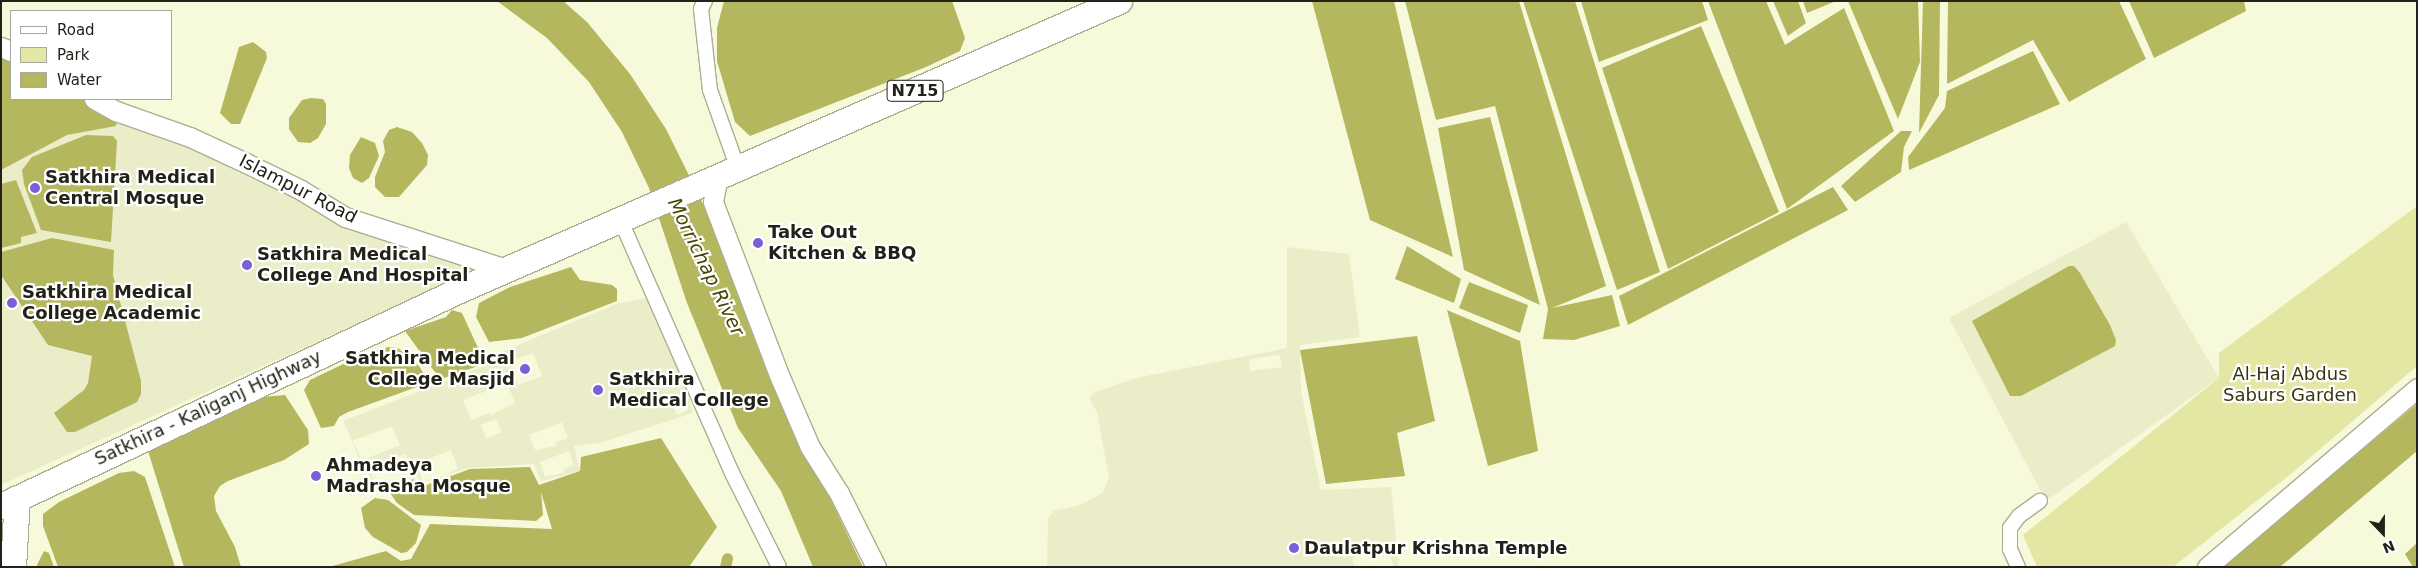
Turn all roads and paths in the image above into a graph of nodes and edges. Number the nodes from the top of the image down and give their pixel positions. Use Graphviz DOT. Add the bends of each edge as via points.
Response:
graph roads {
  1 [pos="705,1"];
  2 [pos="1119,1"];
  3 [pos="96,100"];
  4 [pos="722,175"];
  5 [pos="627,217"];
  6 [pos="506,269"];
  7 [pos="2417,388"];
  8 [pos="2040,501"];
  9 [pos="9,502"];
  10 [pos="12,567"];
  11 [pos="779,567"];
  12 [pos="876,567"];
  13 [pos="2018,567"];
  14 [pos="2208,567"];
  1 -- 4 [label="street" via="701,9"];
  2 -- 4 [label="highway, N715"];
  3 -- 6 [label="street, Islampur Road" via="116,112 190,137 246,163 302,190 345,216"];
  4 -- 5 [label="highway, N715"];
  4 -- 12 [label="street" via="713,202 779,375 810,447 839,493"];
  5 -- 6 [label="highway, Satkhira - Kaliganj Highway"];
  5 -- 11 [label="street" via="732,473"];
  6 -- 9 [label="highway, Satkhira - Kaliganj Highway"];
  7 -- 14 [label="street"];
  8 -- 13 [label="street" via="2019,516 2010,528 2010,549"];
  9 -- 10 [label="highway"];
}
